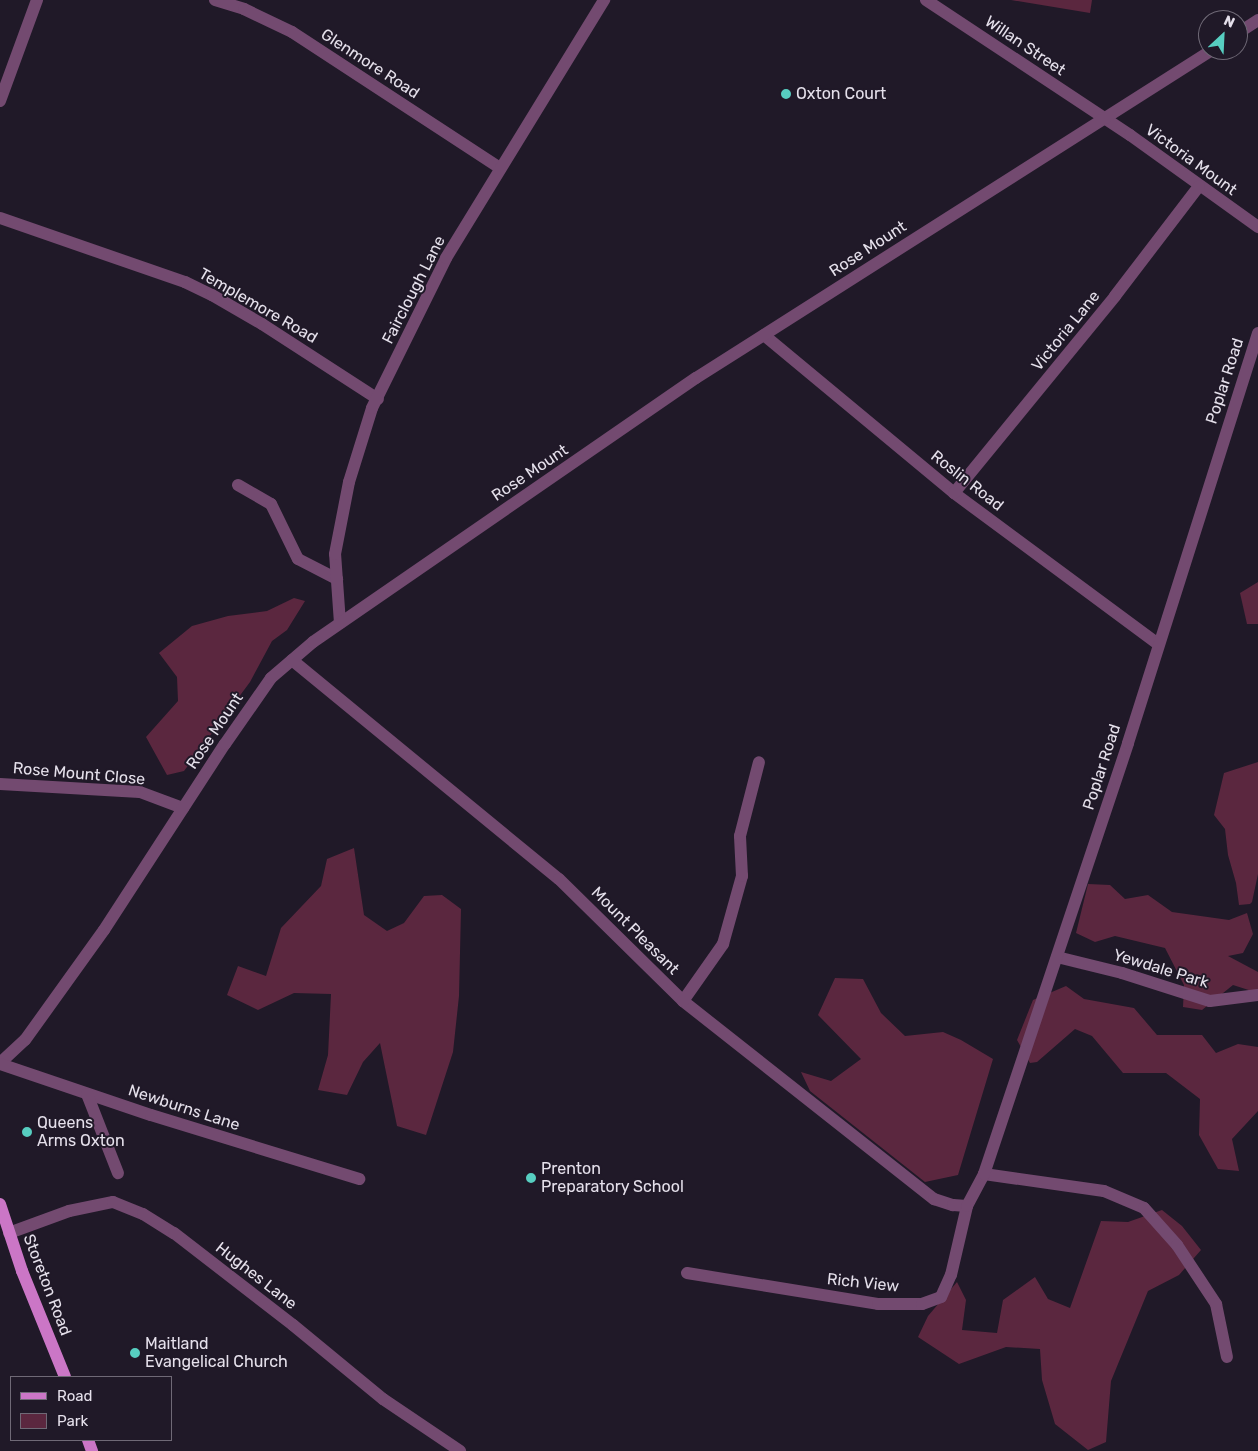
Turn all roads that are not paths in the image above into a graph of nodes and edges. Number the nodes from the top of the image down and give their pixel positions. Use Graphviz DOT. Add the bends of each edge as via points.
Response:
graph roads {
  1 [pos="37,0"];
  2 [pos="215,0"];
  3 [pos="604,0"];
  4 [pos="926,0"];
  5 [pos="1198,59"];
  6 [pos="0,101"];
  7 [pos="1104,120"];
  8 [pos="500,168"];
  9 [pos="1199,186"];
  10 [pos="0,218"];
  11 [pos="1258,227"];
  12 [pos="1258,334"];
  13 [pos="764,335"];
  14 [pos="378,399"];
  15 [pos="238,485"];
  16 [pos="954,493"];
  17 [pos="337,579"];
  18 [pos="340,623"];
  19 [pos="1158,644"];
  20 [pos="292,660"];
  21 [pos="759,762"];
  22 [pos="0,784"];
  23 [pos="183,808"];
  24 [pos="1057,956"];
  25 [pos="1258,995"];
  26 [pos="683,1001"];
  27 [pos="0,1064"];
  28 [pos="87,1094"];
  29 [pos="118,1173"];
  30 [pos="984,1174"];
  31 [pos="359,1179"];
  32 [pos="0,1204"];
  33 [pos="967,1206"];
  34 [pos="9,1233"];
  35 [pos="687,1273"];
  36 [pos="1227,1357"];
  37 [pos="65,1376"];
  38 [pos="460,1451"];
  1 -- 6 [label="street"];
  2 -- 8 [label="street, Glenmore Road" via="244,9 292,32"];
  3 -- 8 [label="street, Fairclough Lane"];
  4 -- 7 [label="street, Willan Street"];
  5 -- 7 [label="street, Rose Mount"];
  7 -- 9 [label="street, Victoria Mount" via="1130,135"];
  7 -- 13 [label="street, Rose Mount"];
  8 -- 14 [label="street, Fairclough Lane" via="446,258"];
  9 -- 11 [label="street, Victoria Mount"];
  9 -- 16 [label="street, Victoria Lane" via="1115,296"];
  10 -- 14 [label="street, Templemore Road" via="185,282 262,324"];
  12 -- 19 [label="street, Poplar Road"];
  13 -- 16 [label="street, Roslin Road"];
  13 -- 18 [label="street, Rose Mount" via="696,378"];
  14 -- 17 [label="street, Fairclough Lane" via="372,408 349,482 335,554"];
  15 -- 17 [label="street" via="271,504 298,559"];
  16 -- 19 [label="street, Roslin Road"];
  17 -- 18 [label="street, Fairclough Lane"];
  18 -- 20 [label="street, Rose Mount"];
  19 -- 24 [label="street, Poplar Road"];
  20 -- 23 [label="street, Rose Mount" via="271,678"];
  20 -- 26 [label="street, Mount Pleasant" via="559,879"];
  21 -- 26 [label="street" via="740,836 742,876 723,944"];
  22 -- 23 [label="street, Rose Mount Close" via="140,792"];
  23 -- 27 [label="street, Rose Mount" via="93,945 25,1040"];
  24 -- 25 [label="street, Yewdale Park" via="1210,1001"];
  24 -- 30 [label="street, Poplar Road"];
  26 -- 33 [label="street, Mount Pleasant" via="934,1198"];
  27 -- 28 [label="street, Newburns Lane"];
  28 -- 29 [label="street"];
  28 -- 31 [label="street, Newburns Lane"];
  30 -- 33 [label="street, Poplar Road"];
  30 -- 36 [label="street" via="1104,1191 1144,1208 1177,1245 1216,1304"];
  32 -- 34 [label="main road, Storeton Road"];
  33 -- 35 [label="street, Rich View" via="951,1275 941,1297 922,1304 878,1304"];
  34 -- 37 [label="main road, Storeton Road"];
  34 -- 38 [label="street, Hughes Lane" via="70,1211 113,1202 143,1214 174,1233 383,1399"];
}
